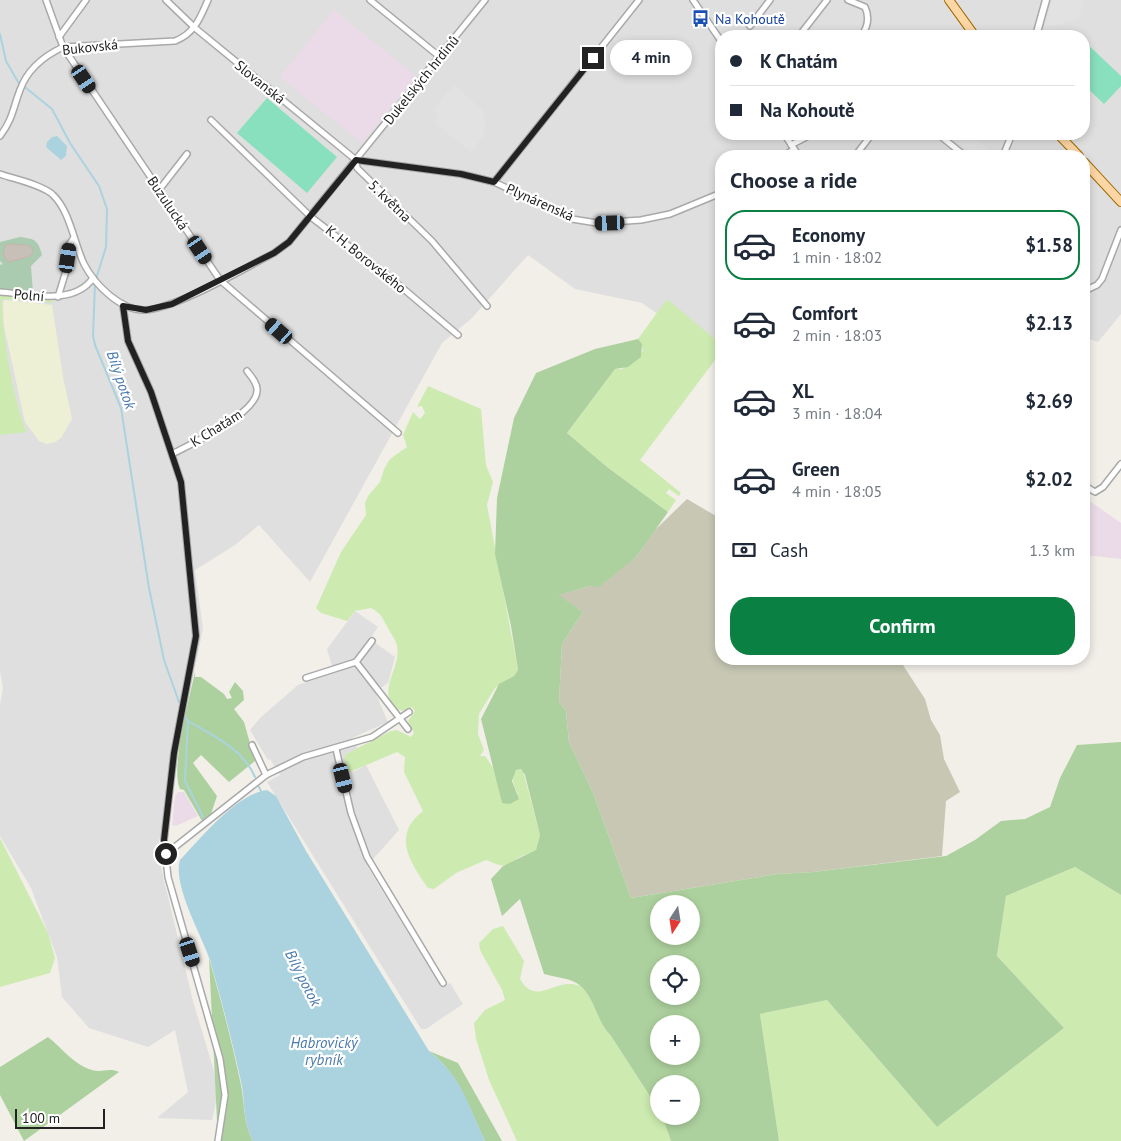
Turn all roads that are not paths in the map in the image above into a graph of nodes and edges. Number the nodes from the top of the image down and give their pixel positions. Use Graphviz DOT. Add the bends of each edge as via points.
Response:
graph roads {
  1 [pos="46,0"];
  2 [pos="86,0"];
  3 [pos="166,0"];
  4 [pos="208,0"];
  5 [pos="370,0"];
  6 [pos="484,0"];
  7 [pos="639,0"];
  8 [pos="693,0"];
  9 [pos="770,0"];
  10 [pos="827,0"];
  11 [pos="848,0"];
  12 [pos="949,0"];
  13 [pos="1046,0"];
  14 [pos="750,26"];
  15 [pos="195,28"];
  16 [pos="804,30"];
  17 [pos="864,30"];
  18 [pos="971,30"];
  19 [pos="1038,30"];
  20 [pos="715,32"];
  21 [pos="59,37"];
  22 [pos="63,47"];
  23 [pos="440,57"];
  24 [pos="211,120"];
  25 [pos="0,136"];
  26 [pos="788,140"];
  27 [pos="803,140"];
  28 [pos="945,140"];
  29 [pos="1064,140"];
  30 [pos="793,147"];
  31 [pos="790,150"];
  32 [pos="795,150"];
  33 [pos="958,150"];
  34 [pos="1073,150"];
  35 [pos="188,154"];
  36 [pos="356,160"];
  37 [pos="1090,168"];
  38 [pos="0,174"];
  39 [pos="494,182"];
  40 [pos="159,190"];
  41 [pos="715,196"];
  42 [pos="1121,202"];
  43 [pos="311,217"];
  44 [pos="1121,230"];
  45 [pos="74,239"];
  46 [pos="93,278"];
  47 [pos="220,280"];
  48 [pos="1090,288"];
  49 [pos="0,292"];
  50 [pos="58,297"];
  51 [pos="123,306"];
  52 [pos="488,306"];
  53 [pos="458,335"];
  54 [pos="246,371"];
  55 [pos="398,433"];
  56 [pos="172,454"];
  57 [pos="1121,464"];
  58 [pos="1090,489"];
  59 [pos="372,641"];
  60 [pos="356,662"];
  61 [pos="306,678"];
  62 [pos="409,712"];
  63 [pos="400,720"];
  64 [pos="408,730"];
  65 [pos="252,745"];
  66 [pos="336,749"];
  67 [pos="266,775"];
  68 [pos="166,854"];
  69 [pos="443,983"];
  70 [pos="218,1141"];
  1 -- 21 [label="street, Buzulucká"];
  2 -- 21 [label="street"];
  3 -- 15 [label="street, Slovanská"];
  4 -- 15 [label="street"];
  5 -- 23 [label="street"];
  6 -- 23 [label="street, Dukelských hrdinů"];
  7 -- 39 [label="street"];
  8 -- 20 [label="street"];
  9 -- 14 [label="street"];
  10 -- 16 [label="street"];
  11 -- 17 [label="street" via="865,7 868,24"];
  12 -- 18 [label="main road"];
  13 -- 19 [label="street"];
  15 -- 22 [label="street, Bukovská" via="186,37 175,41"];
  15 -- 36 [label="street, Slovanská"];
  21 -- 22 [label="street, Buzulucká"];
  22 -- 25 [label="street, Bukovská" via="48,54 24,81 14,113"];
  22 -- 40 [label="street, Buzulucká"];
  23 -- 36 [label="street, Dukelských hrdinů"];
  24 -- 43 [label="street, K. H. Borovského"];
  26 -- 30 [label="street"];
  27 -- 30 [label="street"];
  28 -- 33 [label="street"];
  29 -- 34 [label="main road"];
  30 -- 31 [label="street"];
  30 -- 32 [label="street"];
  35 -- 40 [label="street"];
  36 -- 39 [label="street, Plynárenská" via="461,174"];
  36 -- 43 [label="street"];
  36 -- 52 [label="street, 5. května" via="357,168 432,241"];
  37 -- 42 [label="main road"];
  38 -- 45 [label="street" via="53,194"];
  39 -- 41 [label="street, Plynárenská" via="572,219 597,224 641,220 688,208"];
  40 -- 47 [label="street, Buzulucká"];
  43 -- 47 [label="street" via="282,248"];
  43 -- 53 [label="street, K. H. Borovského"];
  44 -- 48 [label="street" via="1102,279"];
  45 -- 46 [label="street"];
  45 -- 50 [label="street, Polní" via="69,244 66,271"];
  46 -- 50 [label="street, Polní" via="88,286"];
  46 -- 51 [label="street"];
  47 -- 51 [label="street" via="172,304 146,310"];
  47 -- 55 [label="street, Buzulucká"];
  49 -- 50 [label="street, Polní"];
  51 -- 56 [label="street, K Chatám" via="128,341 151,392"];
  54 -- 56 [label="street, K Chatám" via="258,390 253,403 219,429"];
  56 -- 68 [label="street, K Chatám" via="181,482 196,636 174,753 164,840"];
  57 -- 58 [label="street" via="1103,487 1095,492"];
  59 -- 60 [label="street"];
  60 -- 61 [label="street"];
  60 -- 63 [label="street"];
  62 -- 63 [label="street"];
  63 -- 64 [label="street"];
  63 -- 66 [label="street" via="372,738"];
  65 -- 67 [label="street"];
  66 -- 67 [label="street" via="303,758"];
  66 -- 69 [label="street" via="352,814 367,857"];
  67 -- 68 [label="street"];
  68 -- 70 [label="street, K Chatám" via="168,877 220,1058 225,1095"];
}
